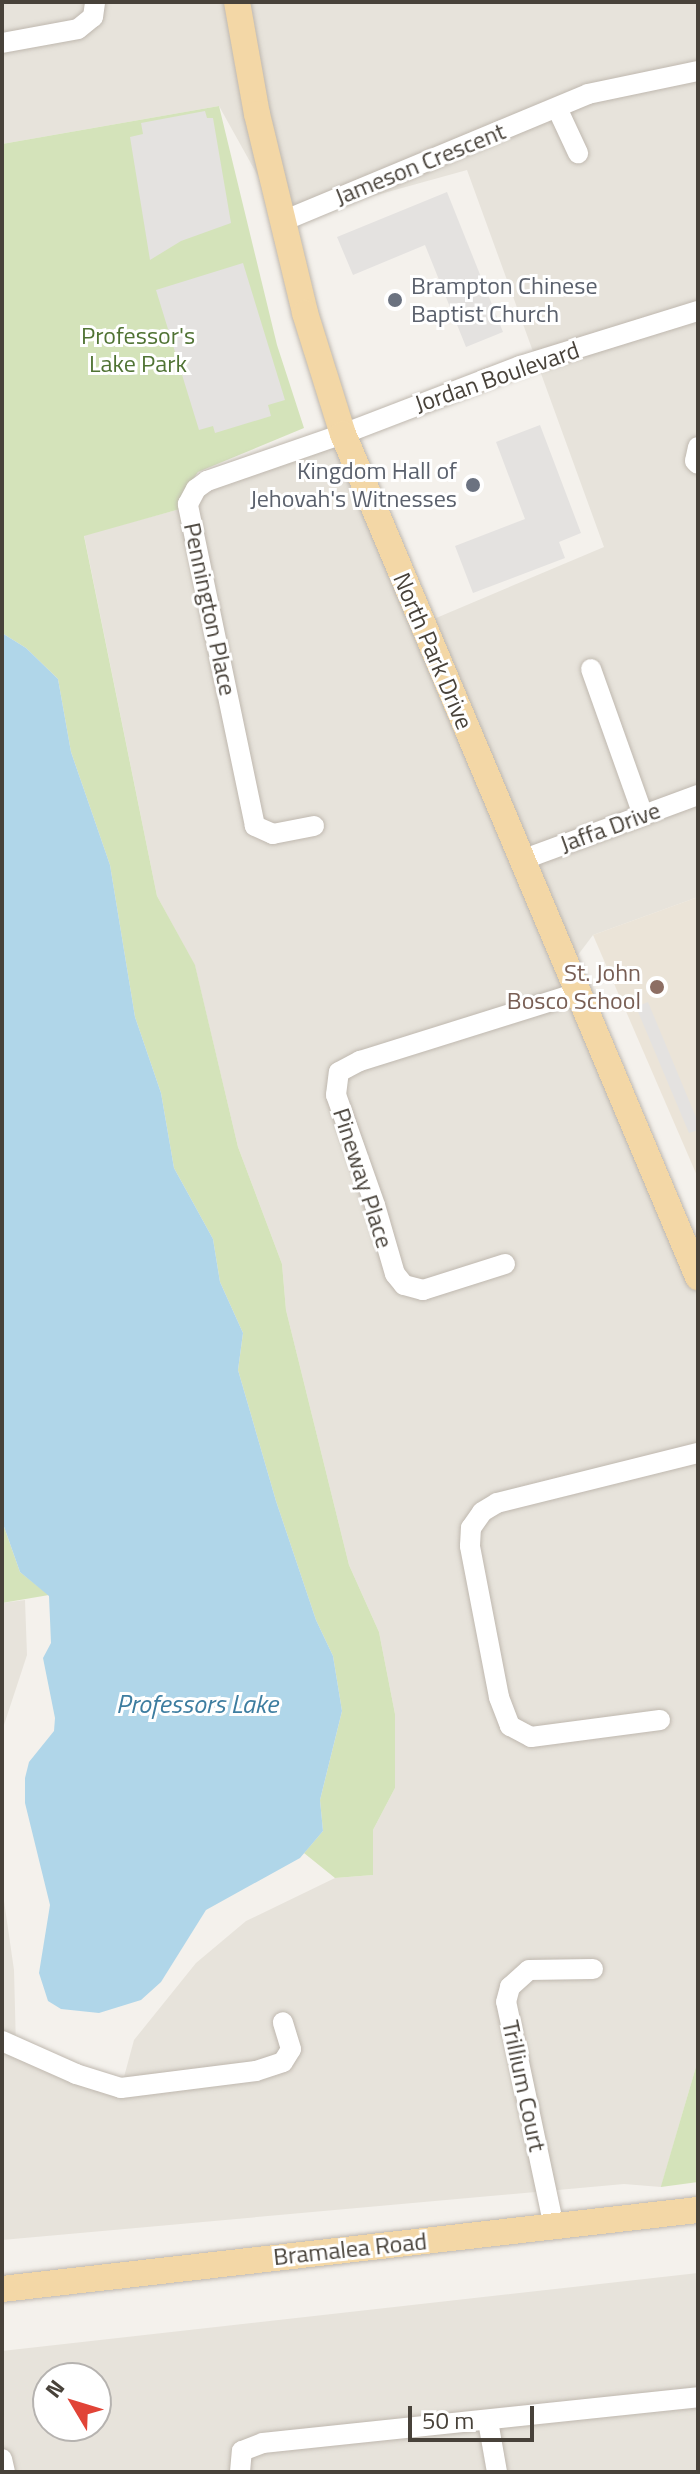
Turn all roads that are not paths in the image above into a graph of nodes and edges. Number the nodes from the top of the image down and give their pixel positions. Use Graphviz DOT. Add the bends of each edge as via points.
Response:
graph roads {
  1 [pos="95,2"];
  2 [pos="237,2"];
  3 [pos="2,43"];
  4 [pos="698,71"];
  5 [pos="557,108"];
  6 [pos="578,153"];
  7 [pos="283,221"];
  8 [pos="698,311"];
  9 [pos="343,434"];
  10 [pos="698,447"];
  11 [pos="698,464"];
  12 [pos="591,669"];
  13 [pos="698,795"];
  14 [pos="643,815"];
  15 [pos="314,826"];
  16 [pos="522,860"];
  17 [pos="580,992"];
  18 [pos="505,1264"];
  19 [pos="698,1277"];
  20 [pos="698,1453"];
  21 [pos="660,1720"];
  22 [pos="593,1969"];
  23 [pos="283,2022"];
  24 [pos="2,2041"];
  25 [pos="698,2210"];
  26 [pos="554,2227"];
  27 [pos="2,2289"];
  28 [pos="698,2397"];
  29 [pos="488,2421"];
  30 [pos="2,2459"];
  31 [pos="5,2472"];
  32 [pos="240,2472"];
  33 [pos="497,2472"];
  1 -- 3 [label="street" via="93,17 78,29"];
  2 -- 7 [label="main road, North Park Drive"];
  4 -- 5 [label="street, Jameson Crescent" via="588,94"];
  5 -- 6 [label="street"];
  5 -- 7 [label="street, Jameson Crescent"];
  7 -- 9 [label="main road, North Park Drive" via="315,354"];
  8 -- 9 [label="street, Jordan Boulevard" via="520,366"];
  9 -- 15 [label="street, Pennington Place" via="207,481 188,504 255,826 273,834"];
  9 -- 16 [label="main road, North Park Drive"];
  10 -- 11 [label="street"];
  12 -- 14 [label="street"];
  13 -- 14 [label="street, Jaffa Drive"];
  14 -- 16 [label="street, Jaffa Drive"];
  16 -- 17 [label="main road, North Park Drive"];
  17 -- 18 [label="street, Pineway Place" via="339,1072 336,1095 395,1274 404,1285 423,1290"];
  17 -- 19 [label="main road, North Park Drive"];
  20 -- 21 [label="street" via="497,1503 471,1528 499,1697 510,1726 531,1737"];
  22 -- 26 [label="street, Trillium Court" via="529,1970 510,1987 506,2002"];
  23 -- 24 [label="street" via="291,2049 283,2062 256,2071 121,2088"];
  25 -- 26 [label="main road, Bramalea Road"];
  26 -- 27 [label="main road, Bramalea Road"];
  28 -- 29 [label="street"];
  29 -- 32 [label="street" via="263,2443 242,2451"];
  29 -- 33 [label="street"];
  30 -- 31 [label="street"];
}
